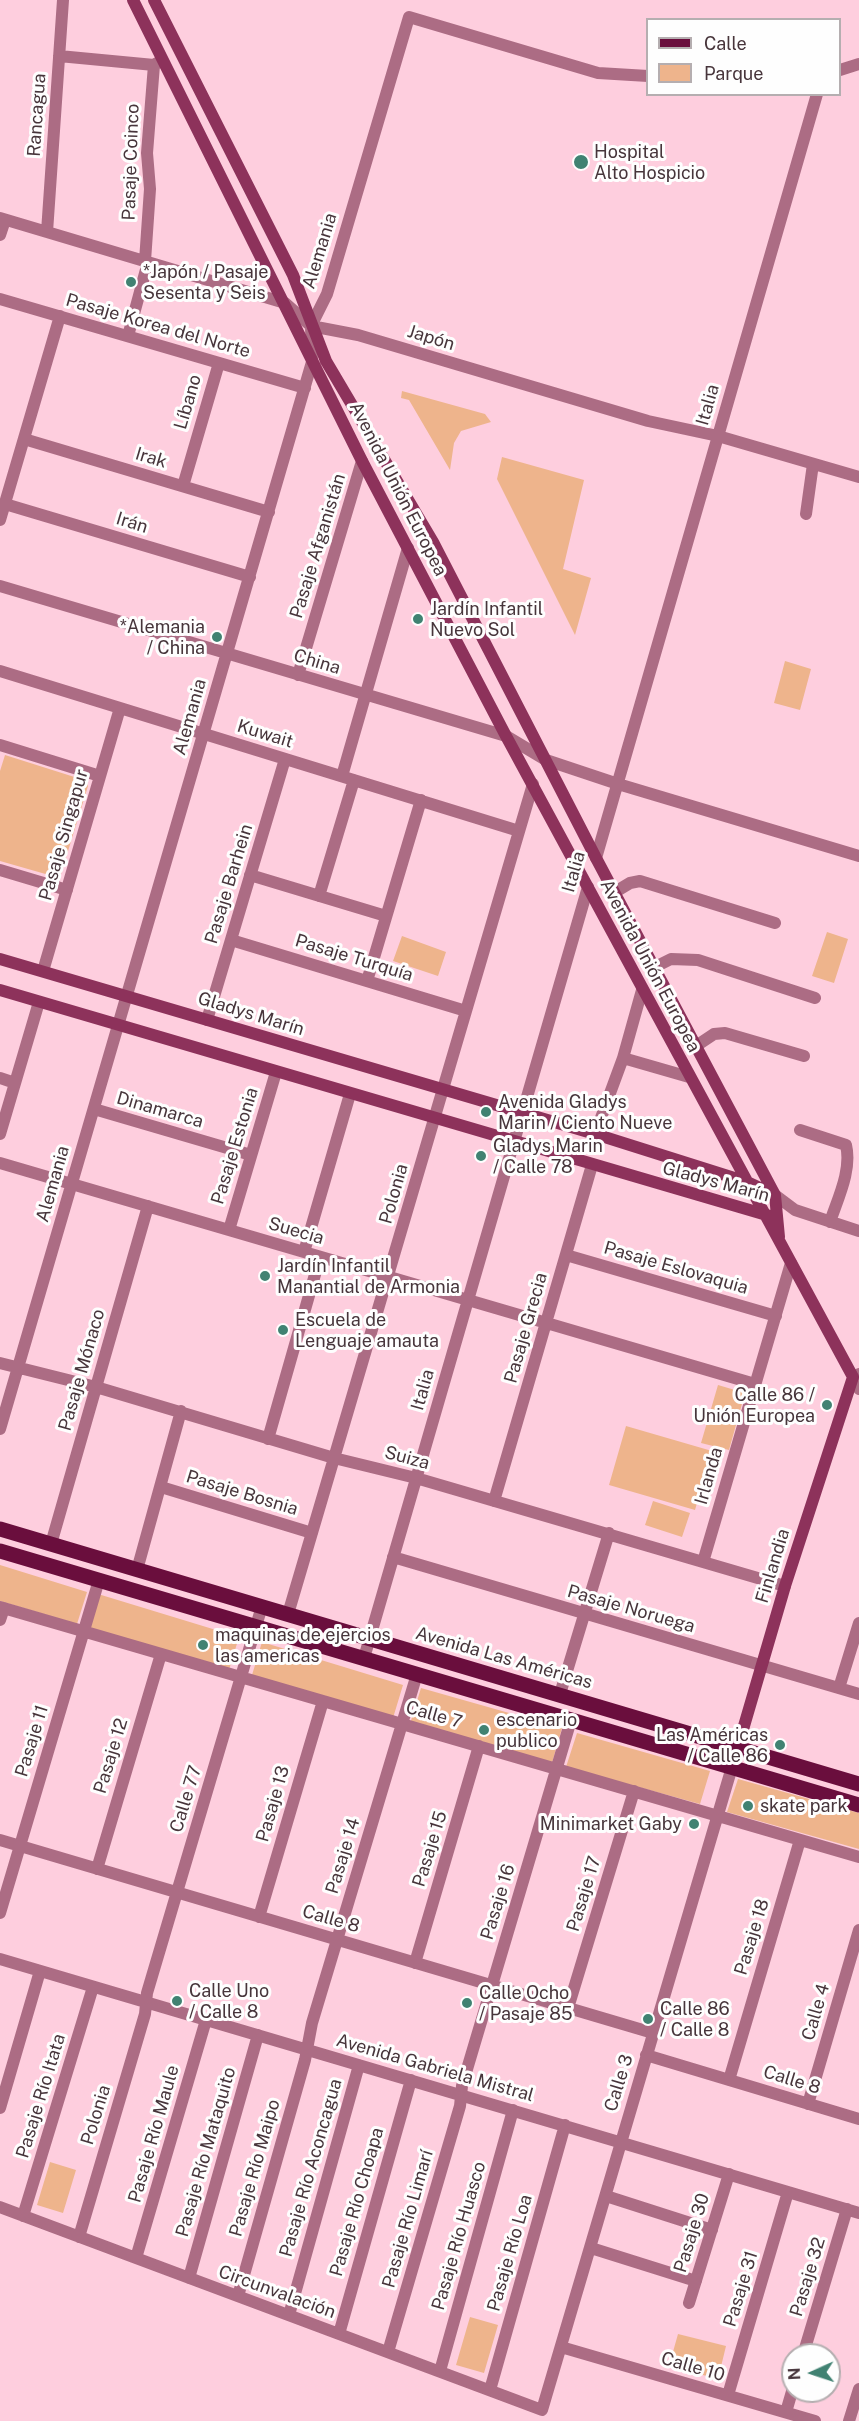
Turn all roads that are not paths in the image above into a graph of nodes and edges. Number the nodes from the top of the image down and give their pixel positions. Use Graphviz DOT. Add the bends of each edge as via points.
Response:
graph roads {
  1 [pos="63,0"];
  2 [pos="133,0"];
  3 [pos="154,0"];
  4 [pos="59,56"];
  5 [pos="159,62"];
  6 [pos="859,64"];
  7 [pos="841,70"];
  8 [pos="646,75"];
  9 [pos="816,96"];
  10 [pos="2,219"];
  11 [pos="47,232"];
  12 [pos="0,235"];
  13 [pos="146,262"];
  14 [pos="0,299"];
  15 [pos="285,303"];
  16 [pos="60,316"];
  17 [pos="311,326"];
  18 [pos="128,336"];
  19 [pos="312,362"];
  20 [pos="219,363"];
  21 [pos="305,388"];
  22 [pos="718,436"];
  23 [pos="24,439"];
  24 [pos="362,461"];
  25 [pos="813,464"];
  26 [pos="859,477"];
  27 [pos="183,486"];
  28 [pos="5,504"];
  29 [pos="269,512"];
  30 [pos="806,514"];
  31 [pos="0,520"];
  32 [pos="408,548"];
  33 [pos="250,577"];
  34 [pos="0,586"];
  35 [pos="227,654"];
  36 [pos="0,672"];
  37 [pos="298,675"];
  38 [pos="367,696"];
  39 [pos="120,708"];
  40 [pos="204,734"];
  41 [pos="506,736"];
  42 [pos="0,745"];
  43 [pos="285,759"];
  44 [pos="546,760"];
  45 [pos="100,776"];
  46 [pos="348,778"];
  47 [pos="533,784"];
  48 [pos="618,784"];
  49 [pos="421,800"];
  50 [pos="519,831"];
  51 [pos="859,856"];
  52 [pos="596,858"];
  53 [pos="0,870"];
  54 [pos="250,875"];
  55 [pos="588,887"];
  56 [pos="67,890"];
  57 [pos="615,892"];
  58 [pos="320,896"];
  59 [pos="386,916"];
  60 [pos="775,923"];
  61 [pos="231,940"];
  62 [pos="0,959"];
  63 [pos="655,967"];
  64 [pos="42,971"];
  65 [pos="367,981"];
  66 [pos="0,990"];
  67 [pos="642,990"];
  68 [pos="127,996"];
  69 [pos="815,998"];
  70 [pos="39,1002"];
  71 [pos="466,1011"];
  72 [pos="207,1020"];
  73 [pos="118,1026"];
  74 [pos="696,1047"];
  75 [pos="804,1056"];
  76 [pos="623,1058"];
  77 [pos="276,1072"];
  78 [pos="689,1077"];
  79 [pos="0,1078"];
  80 [pos="15,1083"];
  81 [pos="443,1090"];
  82 [pos="350,1094"];
  83 [pos="94,1109"];
  84 [pos="522,1114"];
  85 [pos="434,1119"];
  86 [pos="800,1130"];
  87 [pos="0,1134"];
  88 [pos="595,1134"];
  89 [pos="514,1142"];
  90 [pos="251,1155"];
  91 [pos="0,1162"];
  92 [pos="592,1165"];
  93 [pos="747,1182"];
  94 [pos="72,1184"];
  95 [pos="775,1195"];
  96 [pos="148,1206"];
  97 [pos="795,1210"];
  98 [pos="772,1216"];
  99 [pos="831,1222"];
  100 [pos="229,1230"];
  101 [pos="859,1231"];
  102 [pos="304,1252"];
  103 [pos="566,1255"];
  104 [pos="320,1257"];
  105 [pos="791,1263"];
  106 [pos="388,1276"];
  107 [pos="468,1300"];
  108 [pos="776,1316"];
  109 [pos="546,1323"];
  110 [pos="0,1363"];
  111 [pos="18,1367"];
  112 [pos="857,1380"];
  113 [pos="755,1384"];
  114 [pos="96,1387"];
  115 [pos="181,1411"];
  116 [pos="0,1429"];
  117 [pos="268,1439"];
  118 [pos="334,1458"];
  119 [pos="416,1478"];
  120 [pos="161,1487"];
  121 [pos="494,1501"];
  122 [pos="0,1529"];
  123 [pos="312,1533"];
  124 [pos="609,1533"];
  125 [pos="51,1544"];
  126 [pos="0,1551"];
  127 [pos="393,1557"];
  128 [pos="703,1562"];
  129 [pos="137,1569"];
  130 [pos="99,1580"];
  131 [pos="785,1586"];
  132 [pos="262,1606"];
  133 [pos="1,1611"];
  134 [pos="288,1614"];
  135 [pos="584,1614"];
  136 [pos="859,1623"];
  137 [pos="256,1627"];
  138 [pos="84,1631"];
  139 [pos="370,1638"];
  140 [pos="160,1654"];
  141 [pos="364,1658"];
  142 [pos="762,1666"];
  143 [pos="417,1674"];
  144 [pos="241,1677"];
  145 [pos="839,1688"];
  146 [pos="560,1694"];
  147 [pos="859,1694"];
  148 [pos="323,1701"];
  149 [pos="571,1720"];
  150 [pos="402,1724"];
  151 [pos="479,1746"];
  152 [pos="738,1747"];
  153 [pos="732,1767"];
  154 [pos="557,1769"];
  155 [pos="859,1784"];
  156 [pos="634,1791"];
  157 [pos="859,1804"];
  158 [pos="717,1816"];
  159 [pos="0,1840"];
  160 [pos="800,1840"];
  161 [pos="20,1846"];
  162 [pos="859,1857"];
  163 [pos="97,1869"];
  164 [pos="177,1893"];
  165 [pos="0,1913"];
  166 [pos="259,1917"];
  167 [pos="859,1930"];
  168 [pos="337,1940"];
  169 [pos="0,1959"];
  170 [pos="415,1963"];
  171 [pos="40,1971"];
  172 [pos="492,1985"];
  173 [pos="93,1987"];
  174 [pos="146,2002"];
  175 [pos="568,2008"];
  176 [pos="206,2020"];
  177 [pos="653,2032"];
  178 [pos="258,2035"];
  179 [pos="306,2049"];
  180 [pos="646,2055"];
  181 [pos="359,2065"];
  182 [pos="411,2080"];
  183 [pos="729,2080"];
  184 [pos="461,2095"];
  185 [pos="808,2104"];
  186 [pos="0,2109"];
  187 [pos="513,2110"];
  188 [pos="859,2119"];
  189 [pos="565,2125"];
  190 [pos="621,2142"];
  191 [pos="729,2174"];
  192 [pos="788,2192"];
  193 [pos="606,2196"];
  194 [pos="0,2208"];
  195 [pos="853,2211"];
  196 [pos="23,2216"];
  197 [pos="712,2230"];
  198 [pos="78,2237"];
  199 [pos="591,2248"];
  200 [pos="136,2258"];
  201 [pos="189,2278"];
  202 [pos="696,2281"];
  203 [pos="238,2296"];
  204 [pos="689,2303"];
  205 [pos="289,2315"];
  206 [pos="339,2334"];
  207 [pos="807,2343"];
  208 [pos="561,2347"];
  209 [pos="388,2352"];
  210 [pos="440,2372"];
  211 [pos="859,2389"];
  212 [pos="490,2390"];
  213 [pos="728,2396"];
  214 [pos="789,2403"];
  215 [pos="542,2410"];
  216 [pos="786,2412"];
  217 [pos="815,2421"];
  218 [pos="849,2421"];
  1 -- 4 [label="street, Rancagua"];
  2 -- 5 [label="street, Avenida Unión Europea"];
  3 -- 17 [label="street, Avenida Unión Europea" via="293,275"];
  4 -- 5 [label="street"];
  4 -- 11 [label="street, Rancagua"];
  5 -- 13 [label="street, Pasaje Coinco" via="147,153 150,189"];
  5 -- 15 [label="street, Avenida Unión Europea"];
  6 -- 7 [label="street"];
  8 -- 17 [label="street, Alemania" via="598,73 410,17 327,294"];
  9 -- 22 [label="street, Italia"];
  10 -- 11 [label="street"];
  10 -- 12 [label="street"];
  11 -- 13 [label="street"];
  13 -- 15 [label="street"];
  13 -- 18 [label="street, Pasaje Coinco"];
  14 -- 16 [label="street, Pasaje Korea del Norte"];
  15 -- 17 [label="street"];
  15 -- 19 [label="street, Avenida Unión Europea"];
  16 -- 18 [label="street, Pasaje Korea del Norte"];
  16 -- 23 [label="street"];
  17 -- 19 [label="street, Alemania"];
  17 -- 22 [label="street, Japón" via="358,335 648,421"];
  17 -- 44 [label="street, Avenida Unión Europea" via="326,361 433,542"];
  18 -- 20 [label="street, Pasaje Korea del Norte"];
  19 -- 21 [label="street, Alemania"];
  19 -- 24 [label="street, Avenida Unión Europea"];
  20 -- 21 [label="street, Pasaje Korea del Norte"];
  20 -- 27 [label="street, Líbano"];
  21 -- 29 [label="street, Alemania"];
  22 -- 25 [label="street, Japón"];
  22 -- 48 [label="street, Italia"];
  23 -- 27 [label="street, Irak"];
  23 -- 28 [label="street"];
  24 -- 32 [label="street, Avenida Unión Europea"];
  24 -- 37 [label="street, Pasaje Afganistán"];
  25 -- 26 [label="street, Japón"];
  25 -- 30 [label="street"];
  27 -- 29 [label="street, Irak"];
  28 -- 31 [label="street"];
  28 -- 33 [label="street, Irán"];
  29 -- 33 [label="street, Alemania"];
  32 -- 38 [label="street"];
  32 -- 41 [label="street, Avenida Unión Europea"];
  33 -- 35 [label="street, Alemania"];
  34 -- 35 [label="street, China"];
  35 -- 37 [label="street, China"];
  35 -- 40 [label="street, Alemania"];
  36 -- 39 [label="street, Kuwait"];
  37 -- 38 [label="street, China"];
  38 -- 41 [label="street, China"];
  38 -- 46 [label="street"];
  39 -- 40 [label="street, Kuwait"];
  39 -- 45 [label="street, Pasaje Singapur"];
  40 -- 43 [label="street, Kuwait"];
  40 -- 68 [label="street, Alemania"];
  41 -- 44 [label="street, China"];
  41 -- 47 [label="street, Avenida Unión Europea"];
  42 -- 45 [label="street"];
  43 -- 46 [label="street, Kuwait"];
  43 -- 54 [label="street, Pasaje Barhein"];
  44 -- 48 [label="street, China"];
  44 -- 52 [label="street, Avenida Unión Europea"];
  45 -- 56 [label="street, Pasaje Singapur"];
  46 -- 49 [label="street, Kuwait"];
  46 -- 58 [label="street"];
  47 -- 50 [label="street, Polonia"];
  47 -- 55 [label="street, Avenida Unión Europea"];
  48 -- 51 [label="street, China"];
  48 -- 52 [label="street, Italia"];
  49 -- 50 [label="street, Kuwait"];
  49 -- 59 [label="street"];
  50 -- 71 [label="street, Polonia"];
  52 -- 55 [label="street, Italia"];
  52 -- 57 [label="street, Avenida Unión Europea"];
  53 -- 56 [label="street"];
  54 -- 58 [label="street"];
  54 -- 61 [label="street, Pasaje Barhein"];
  55 -- 67 [label="street, Avenida Unión Europea"];
  55 -- 84 [label="street, Italia"];
  56 -- 64 [label="street, Pasaje Singapur"];
  57 -- 60 [label="street" via="640,881"];
  57 -- 63 [label="street, Avenida Unión Europea"];
  58 -- 59 [label="street"];
  59 -- 65 [label="street"];
  61 -- 65 [label="street, Pasaje Turquía"];
  61 -- 72 [label="street, Pasaje Barhein"];
  62 -- 64 [label="street, Gladys Marín"];
  63 -- 69 [label="street" via="671,959 698,960"];
  63 -- 74 [label="street, Avenida Unión Europea"];
  64 -- 68 [label="street, Gladys Marín"];
  65 -- 71 [label="street, Pasaje Turquía"];
  66 -- 70 [label="street, Gladys Marín"];
  67 -- 76 [label="street"];
  67 -- 78 [label="street, Avenida Unión Europea"];
  68 -- 72 [label="street, Gladys Marín"];
  68 -- 73 [label="street, Alemania"];
  70 -- 73 [label="street, Gladys Marín"];
  70 -- 80 [label="street"];
  71 -- 81 [label="street, Polonia"];
  72 -- 81 [label="street, Gladys Marín"];
  73 -- 77 [label="street, Gladys Marín"];
  73 -- 83 [label="street, Alemania"];
  74 -- 75 [label="street" via="714,1034 725,1033"];
  74 -- 95 [label="street, Avenida Unión Europea"];
  76 -- 78 [label="street"];
  76 -- 88 [label="street"];
  77 -- 82 [label="street, Gladys Marín"];
  77 -- 90 [label="street, Pasaje Estonia"];
  78 -- 93 [label="street, Avenida Unión Europea"];
  79 -- 80 [label="street"];
  80 -- 87 [label="street"];
  81 -- 84 [label="street, Gladys Marín"];
  81 -- 85 [label="street, Polonia"];
  82 -- 85 [label="street, Gladys Marín"];
  82 -- 102 [label="street"];
  83 -- 90 [label="street, Dinamarca"];
  83 -- 94 [label="street, Alemania"];
  84 -- 88 [label="street, Gladys Marín"];
  84 -- 89 [label="street, Italia"];
  85 -- 89 [label="street, Gladys Marín"];
  85 -- 106 [label="street, Polonia"];
  86 -- 99 [label="street" via="846,1145 848,1166"];
  88 -- 93 [label="street, Gladys Marín"];
  89 -- 92 [label="street, Gladys Marín"];
  89 -- 107 [label="street, Italia"];
  90 -- 100 [label="street, Pasaje Estonia"];
  91 -- 94 [label="street, Suecia"];
  92 -- 98 [label="street, Gladys Marín"];
  92 -- 103 [label="street, Pasaje Grecia"];
  93 -- 95 [label="street, Gladys Marín"];
  93 -- 98 [label="street, Avenida Unión Europea"];
  94 -- 96 [label="street, Suecia"];
  94 -- 111 [label="street, Alemania"];
  95 -- 97 [label="street, Gladys Marín"];
  95 -- 98 [label="street, Avenida Unión Europea"];
  96 -- 100 [label="street, Suecia"];
  96 -- 114 [label="street, Pasaje Mónaco"];
  97 -- 98 [label="street, Gladys Marín"];
  97 -- 99 [label="street"];
  98 -- 105 [label="street, Avenida Unión Europea"];
  99 -- 101 [label="street"];
  100 -- 102 [label="street, Suecia"];
  102 -- 104 [label="street, Suecia"];
  103 -- 108 [label="street, Pasaje Eslovaquia"];
  103 -- 109 [label="street, Pasaje Grecia"];
  104 -- 106 [label="street, Suecia"];
  104 -- 117 [label="street"];
  105 -- 108 [label="street, Irlanda"];
  105 -- 112 [label="street, Avenida Unión Europea"];
  106 -- 107 [label="street, Suecia"];
  106 -- 118 [label="street, Polonia"];
  107 -- 109 [label="street, Suecia"];
  107 -- 119 [label="street, Italia"];
  108 -- 113 [label="street, Irlanda"];
  109 -- 113 [label="street, Suecia"];
  109 -- 121 [label="street, Pasaje Grecia"];
  110 -- 111 [label="street, Suiza"];
  111 -- 114 [label="street, Suiza"];
  111 -- 116 [label="street, Alemania"];
  112 -- 131 [label="street, Finlandia"];
  113 -- 128 [label="street, Irlanda"];
  114 -- 115 [label="street, Suiza"];
  114 -- 125 [label="street, Pasaje Mónaco"];
  115 -- 117 [label="street, Suiza"];
  115 -- 120 [label="street"];
  117 -- 118 [label="street, Suiza"];
  118 -- 119 [label="street, Suiza"];
  118 -- 123 [label="street, Polonia"];
  119 -- 121 [label="street, Suiza"];
  119 -- 127 [label="street, Italia"];
  120 -- 123 [label="street, Pasaje Bosnia"];
  120 -- 129 [label="street"];
  121 -- 124 [label="street, Suiza"];
  122 -- 125 [label="main road, Avenida Las Américas"];
  123 -- 134 [label="street, Polonia"];
  124 -- 128 [label="street, Suiza"];
  124 -- 135 [label="street"];
  125 -- 129 [label="main road, Avenida Las Américas"];
  126 -- 130 [label="main road"];
  127 -- 135 [label="street, Pasaje Noruega"];
  127 -- 139 [label="street, Italia"];
  128 -- 131 [label="street, Suiza"];
  129 -- 132 [label="main road, Avenida Las Américas"];
  130 -- 137 [label="main road"];
  130 -- 138 [label="street, Pasaje 11"];
  131 -- 142 [label="street, Finlandia"];
  132 -- 134 [label="main road, Avenida Las Américas"];
  132 -- 137 [label="street, Calle 77"];
  133 -- 138 [label="street, Calle 7"];
  134 -- 139 [label="main road, Avenida Las Américas"];
  135 -- 142 [label="street, Pasaje Noruega"];
  135 -- 146 [label="street"];
  136 -- 145 [label="street"];
  137 -- 141 [label="main road"];
  137 -- 144 [label="street, Calle 77"];
  138 -- 140 [label="street, Calle 7"];
  138 -- 161 [label="street, Pasaje 11"];
  139 -- 141 [label="street, Italia"];
  139 -- 146 [label="main road, Avenida Las Américas"];
  140 -- 144 [label="street, Calle 7"];
  140 -- 163 [label="street, Pasaje 12"];
  141 -- 143 [label="main road"];
  142 -- 145 [label="street, Pasaje Noruega"];
  142 -- 152 [label="street, Finlandia"];
  143 -- 149 [label="main road"];
  143 -- 150 [label="street, Pasaje 14"];
  144 -- 148 [label="street, Calle 7"];
  144 -- 164 [label="street, Calle 77"];
  145 -- 147 [label="street, Pasaje Noruega"];
  146 -- 152 [label="main road, Avenida Las Américas"];
  148 -- 150 [label="street, Calle 7"];
  148 -- 166 [label="street, Pasaje 13"];
  149 -- 153 [label="main road"];
  149 -- 154 [label="street, Pasaje 16"];
  150 -- 151 [label="street, Calle 7"];
  150 -- 168 [label="street, Pasaje 14"];
  151 -- 154 [label="street, Calle 7"];
  151 -- 170 [label="street, Pasaje 15"];
  152 -- 153 [label="street, Finlandia"];
  152 -- 155 [label="main road, Avenida Las Américas"];
  153 -- 157 [label="main road"];
  153 -- 158 [label="street, Calle 3"];
  154 -- 156 [label="street, Calle 7"];
  154 -- 172 [label="street, Pasaje 16"];
  156 -- 158 [label="street, Calle 7"];
  156 -- 175 [label="street, Pasaje 17"];
  158 -- 160 [label="street, Calle 7"];
  158 -- 177 [label="street, Calle 3"];
  159 -- 161 [label="street, Calle 8"];
  160 -- 162 [label="street, Calle 7"];
  160 -- 183 [label="street, Pasaje 18"];
  161 -- 163 [label="street, Calle 8"];
  161 -- 165 [label="street, Pasaje 11"];
  163 -- 164 [label="street, Calle 8"];
  164 -- 166 [label="street, Calle 8"];
  164 -- 174 [label="street, Calle 77"];
  166 -- 168 [label="street, Calle 8"];
  167 -- 185 [label="street, Calle 4"];
  168 -- 170 [label="street, Calle 8"];
  168 -- 179 [label="street, Pasaje 14"];
  169 -- 171 [label="street, Avenida Gabriela Mistral"];
  170 -- 172 [label="street, Calle 8"];
  171 -- 173 [label="street, Avenida Gabriela Mistral"];
  171 -- 186 [label="street"];
  172 -- 175 [label="street, Calle 8"];
  172 -- 184 [label="street, Pasaje 16"];
  173 -- 174 [label="street, Avenida Gabriela Mistral"];
  173 -- 196 [label="street, Pasaje Río Itata"];
  174 -- 176 [label="street, Avenida Gabriela Mistral"];
  174 -- 198 [label="street, Polonia"];
  175 -- 177 [label="street, Calle 8"];
  176 -- 178 [label="street, Avenida Gabriela Mistral"];
  176 -- 200 [label="street, Pasaje Río Maule"];
  177 -- 180 [label="street, Calle 3"];
  178 -- 179 [label="street, Avenida Gabriela Mistral"];
  178 -- 201 [label="street, Pasaje Río Mataquito"];
  179 -- 181 [label="street, Avenida Gabriela Mistral"];
  179 -- 203 [label="street, Pasaje Río Maipo"];
  180 -- 183 [label="street, Calle 8"];
  180 -- 190 [label="street, Calle 3"];
  181 -- 182 [label="street, Avenida Gabriela Mistral"];
  181 -- 205 [label="street, Pasaje Río Aconcagua"];
  182 -- 184 [label="street, Avenida Gabriela Mistral"];
  182 -- 206 [label="street, Pasaje Río Choapa"];
  183 -- 185 [label="street, Calle 8"];
  184 -- 187 [label="street, Avenida Gabriela Mistral"];
  184 -- 209 [label="street, Pasaje Río Limarí"];
  185 -- 188 [label="street, Calle 8"];
  187 -- 189 [label="street, Avenida Gabriela Mistral"];
  187 -- 210 [label="street, Pasaje Río Huasco"];
  189 -- 190 [label="street, Avenida Gabriela Mistral"];
  189 -- 212 [label="street, Pasaje Río Loa"];
  190 -- 191 [label="street, Avenida Gabriela Mistral"];
  190 -- 193 [label="street, Calle 3"];
  191 -- 192 [label="street, Avenida Gabriela Mistral"];
  191 -- 197 [label="street, Pasaje 30"];
  192 -- 195 [label="street, Avenida Gabriela Mistral"];
  192 -- 213 [label="street, Pasaje 31"];
  193 -- 197 [label="street"];
  193 -- 199 [label="street, Calle 3"];
  194 -- 196 [label="street, Circunvalación"];
  195 -- 207 [label="street, Pasaje 32"];
  196 -- 198 [label="street, Circunvalación"];
  197 -- 202 [label="street, Pasaje 30"];
  198 -- 200 [label="street, Circunvalación"];
  199 -- 202 [label="street"];
  199 -- 208 [label="street, Calle 3"];
  200 -- 201 [label="street, Circunvalación"];
  201 -- 203 [label="street, Circunvalación"];
  202 -- 204 [label="street, Pasaje 30"];
  203 -- 205 [label="street, Circunvalación"];
  205 -- 206 [label="street, Circunvalación"];
  206 -- 209 [label="street, Circunvalación"];
  208 -- 213 [label="street, Calle 10"];
  208 -- 215 [label="street, Calle 3"];
  209 -- 210 [label="street, Circunvalación"];
  210 -- 212 [label="street, Circunvalación"];
  211 -- 218 [label="street"];
  212 -- 215 [label="street, Circunvalación"];
  213 -- 216 [label="street, Calle 10"];
  214 -- 216 [label="street"];
  216 -- 217 [label="street, Calle 10"];
}
